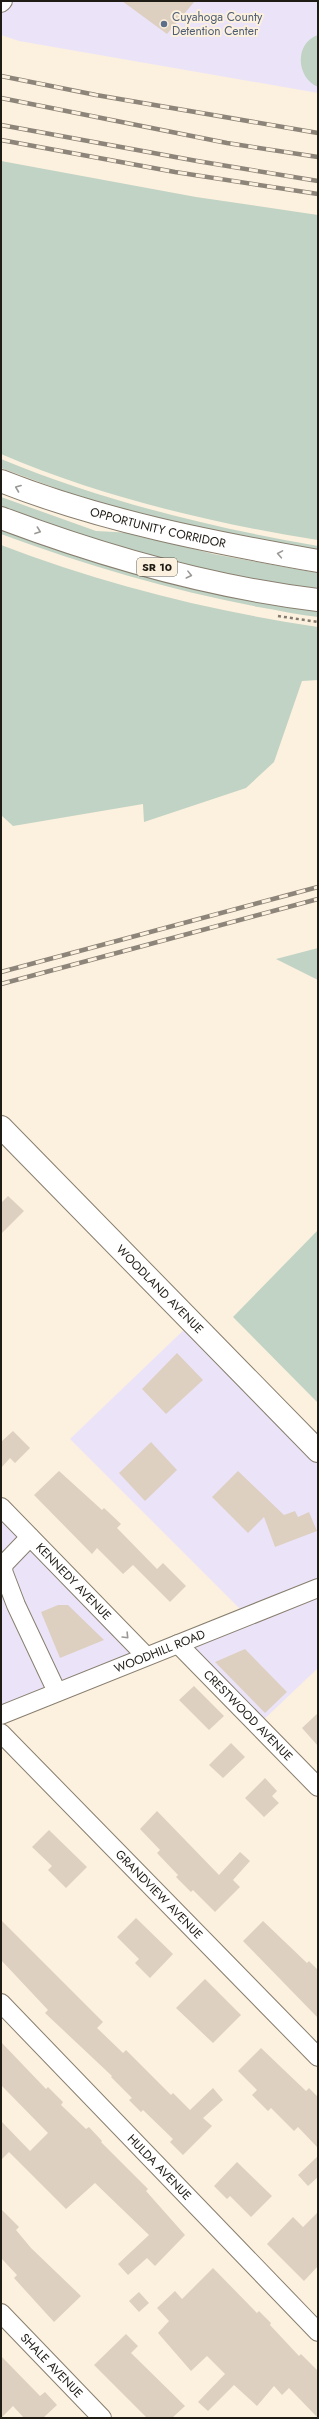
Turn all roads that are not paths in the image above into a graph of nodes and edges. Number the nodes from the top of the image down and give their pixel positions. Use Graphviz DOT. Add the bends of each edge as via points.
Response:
graph roads {
  1 [pos="3,1"];
  2 [pos="1,3"];
  3 [pos="1,481"];
  4 [pos="1,518"];
  5 [pos="318,561"];
  6 [pos="318,600"];
  7 [pos="1,1127"];
  8 [pos="318,1451"];
  9 [pos="1,1507"];
  10 [pos="30,1537"];
  11 [pos="318,1588"];
  12 [pos="178,1644"];
  13 [pos="146,1656"];
  14 [pos="57,1692"];
  15 [pos="1,1715"];
  16 [pos="1,1733"];
  17 [pos="318,1787"];
  18 [pos="1,2003"];
  19 [pos="318,2057"];
  20 [pos="1,2313"];
  21 [pos="318,2332"];
  22 [pos="102,2418"];
  1 -- 2 [label="street"];
  5 -- 3 [label="main road, OPPORTUNITY CORRIDOR, one-way" via="237,547 100,514"];
  4 -- 6 [label="main road, SR 10, one-way" via="132,561 225,584"];
  7 -- 8 [label="main road, WOODLAND AVENUE"];
  9 -- 10 [label="street, KENNEDY AVENUE"];
  10 -- 13 [label="street, KENNEDY AVENUE, one-way"];
  10 -- 14 [label="street" via="4,1564 3,1571 27,1630"];
  11 -- 12 [label="street, WOODHILL ROAD"];
  12 -- 13 [label="street, WOODHILL ROAD"];
  12 -- 17 [label="street, CRESTWOOD AVENUE"];
  13 -- 14 [label="street, WOODHILL ROAD"];
  14 -- 15 [label="street, WOODHILL ROAD"];
  16 -- 19 [label="street, GRANDVIEW AVENUE"];
  18 -- 21 [label="street, HULDA AVENUE"];
  20 -- 22 [label="street, SHALE AVENUE"];
}
